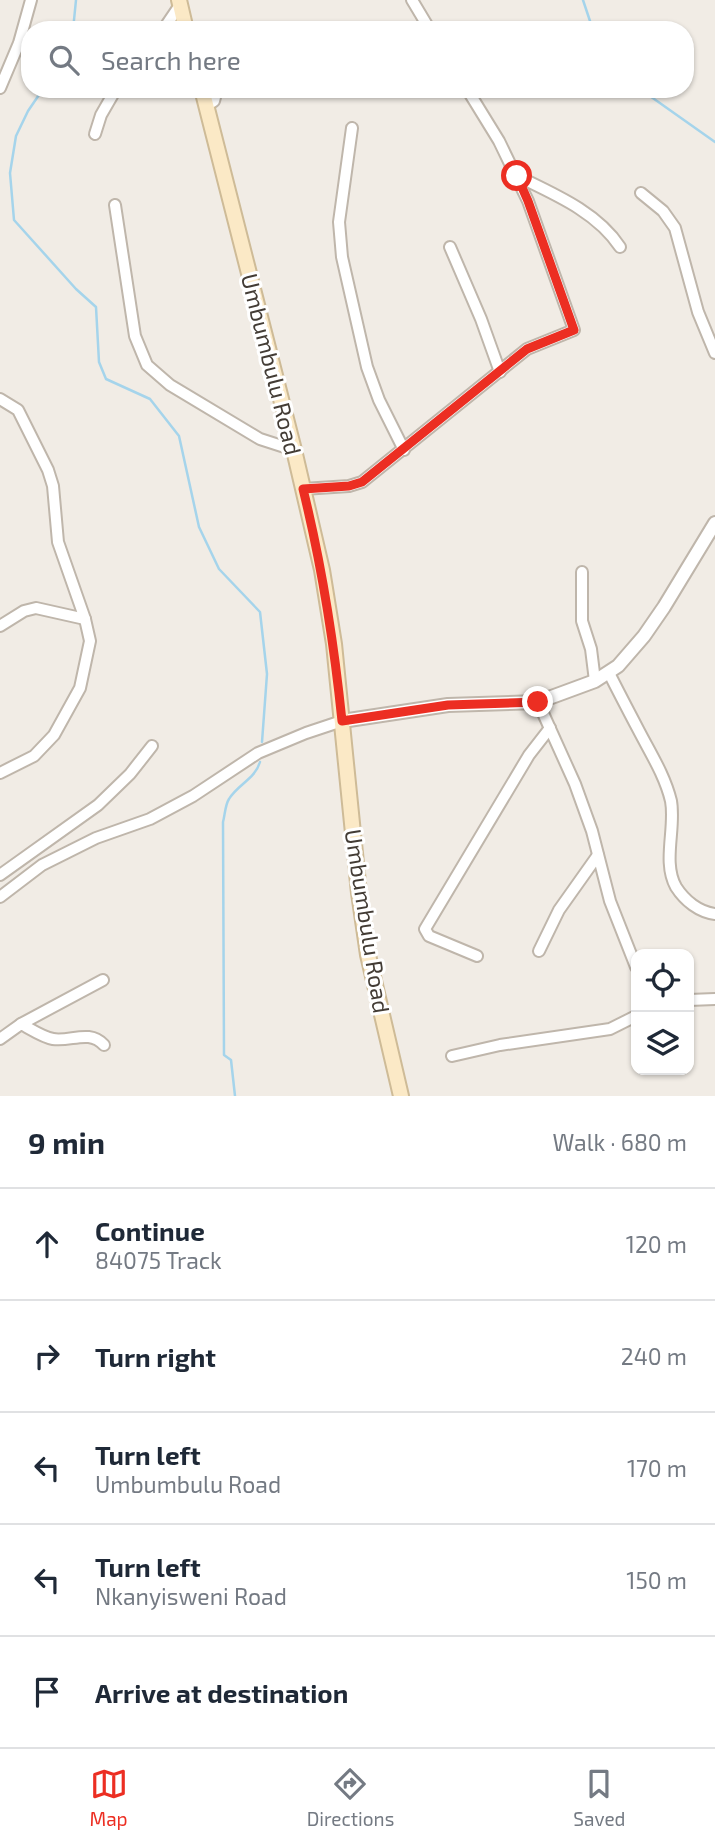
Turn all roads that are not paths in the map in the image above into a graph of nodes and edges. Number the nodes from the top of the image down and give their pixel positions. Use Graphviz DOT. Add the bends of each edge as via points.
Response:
graph roads {
  1 [pos="31,0"];
  2 [pos="412,0"];
  3 [pos="180,3"];
  4 [pos="25,21"];
  5 [pos="169,21"];
  6 [pos="185,21"];
  7 [pos="425,21"];
  8 [pos="21,36"];
  9 [pos="0,88"];
  10 [pos="111,98"];
  11 [pos="204,98"];
  12 [pos="215,98"];
  13 [pos="473,98"];
  14 [pos="206,106"];
  15 [pos="352,128"];
  16 [pos="95,134"];
  17 [pos="517,176"];
  18 [pos="641,193"];
  19 [pos="115,205"];
  20 [pos="450,247"];
  21 [pos="620,247"];
  22 [pos="715,353"];
  23 [pos="500,372"];
  24 [pos="0,399"];
  25 [pos="294,450"];
  26 [pos="404,450"];
  27 [pos="303,489"];
  28 [pos="715,523"];
  29 [pos="582,572"];
  30 [pos="85,619"];
  31 [pos="0,626"];
  32 [pos="609,673"];
  33 [pos="595,681"];
  34 [pos="538,702"];
  35 [pos="342,721"];
  36 [pos="550,728"];
  37 [pos="152,746"];
  38 [pos="0,773"];
  39 [pos="598,855"];
  40 [pos="0,875"];
  41 [pos="0,897"];
  42 [pos="715,914"];
  43 [pos="539,951"];
  44 [pos="631,954"];
  45 [pos="477,956"];
  46 [pos="103,979"];
  47 [pos="715,999"];
  48 [pos="694,1000"];
  49 [pos="631,1018"];
  50 [pos="21,1024"];
  51 [pos="0,1039"];
  52 [pos="104,1045"];
  53 [pos="452,1056"];
  54 [pos="401,1096"];
  1 -- 4 [label="street"];
  2 -- 7 [label="street"];
  3 -- 5 [label="street"];
  3 -- 6 [label="main road"];
  8 -- 9 [label="street"];
  10 -- 16 [label="street"];
  11 -- 14 [label="main road, Umbumbulu Road"];
  12 -- 14 [label="street"];
  13 -- 17 [label="street"];
  14 -- 25 [label="main road, Umbumbulu Road"];
  15 -- 26 [label="street" via="339,238 367,367"];
  17 -- 21 [label="street" via="589,216"];
  17 -- 23 [label="street" via="574,330 527,349"];
  18 -- 22 [label="street" via="675,228 698,312"];
  19 -- 25 [label="street" via="135,336 147,365 170,385 260,439"];
  20 -- 23 [label="street"];
  23 -- 26 [label="street"];
  24 -- 30 [label="street" via="18,410 48,470 58,542"];
  25 -- 27 [label="main road, Umbumbulu Road"];
  26 -- 27 [label="street" via="362,482"];
  27 -- 35 [label="main road, Umbumbulu Road" via="324,581"];
  28 -- 32 [label="street" via="664,607"];
  29 -- 33 [label="street" via="582,621"];
  30 -- 31 [label="street" via="30,609"];
  30 -- 38 [label="street" via="89,653 73,703 44,747"];
  32 -- 33 [label="street"];
  32 -- 42 [label="street" via="670,799 672,878 683,897 700,910"];
  33 -- 34 [label="street"];
  34 -- 35 [label="street" via="448,705"];
  34 -- 36 [label="street"];
  35 -- 41 [label="street" via="258,753 150,819 96,838 42,865"];
  35 -- 54 [label="main road, Umbumbulu Road" via="368,955"];
  36 -- 39 [label="street" via="575,784"];
  36 -- 45 [label="street" via="529,755 425,929 429,936"];
  37 -- 40 [label="street" via="98,805"];
  39 -- 43 [label="street" via="559,910"];
  39 -- 44 [label="street"];
  46 -- 50 [label="street"];
  47 -- 48 [label="street"];
  49 -- 53 [label="street" via="610,1029"];
  50 -- 51 [label="street"];
  50 -- 52 [label="street" via="52,1039 89,1037"];
}
